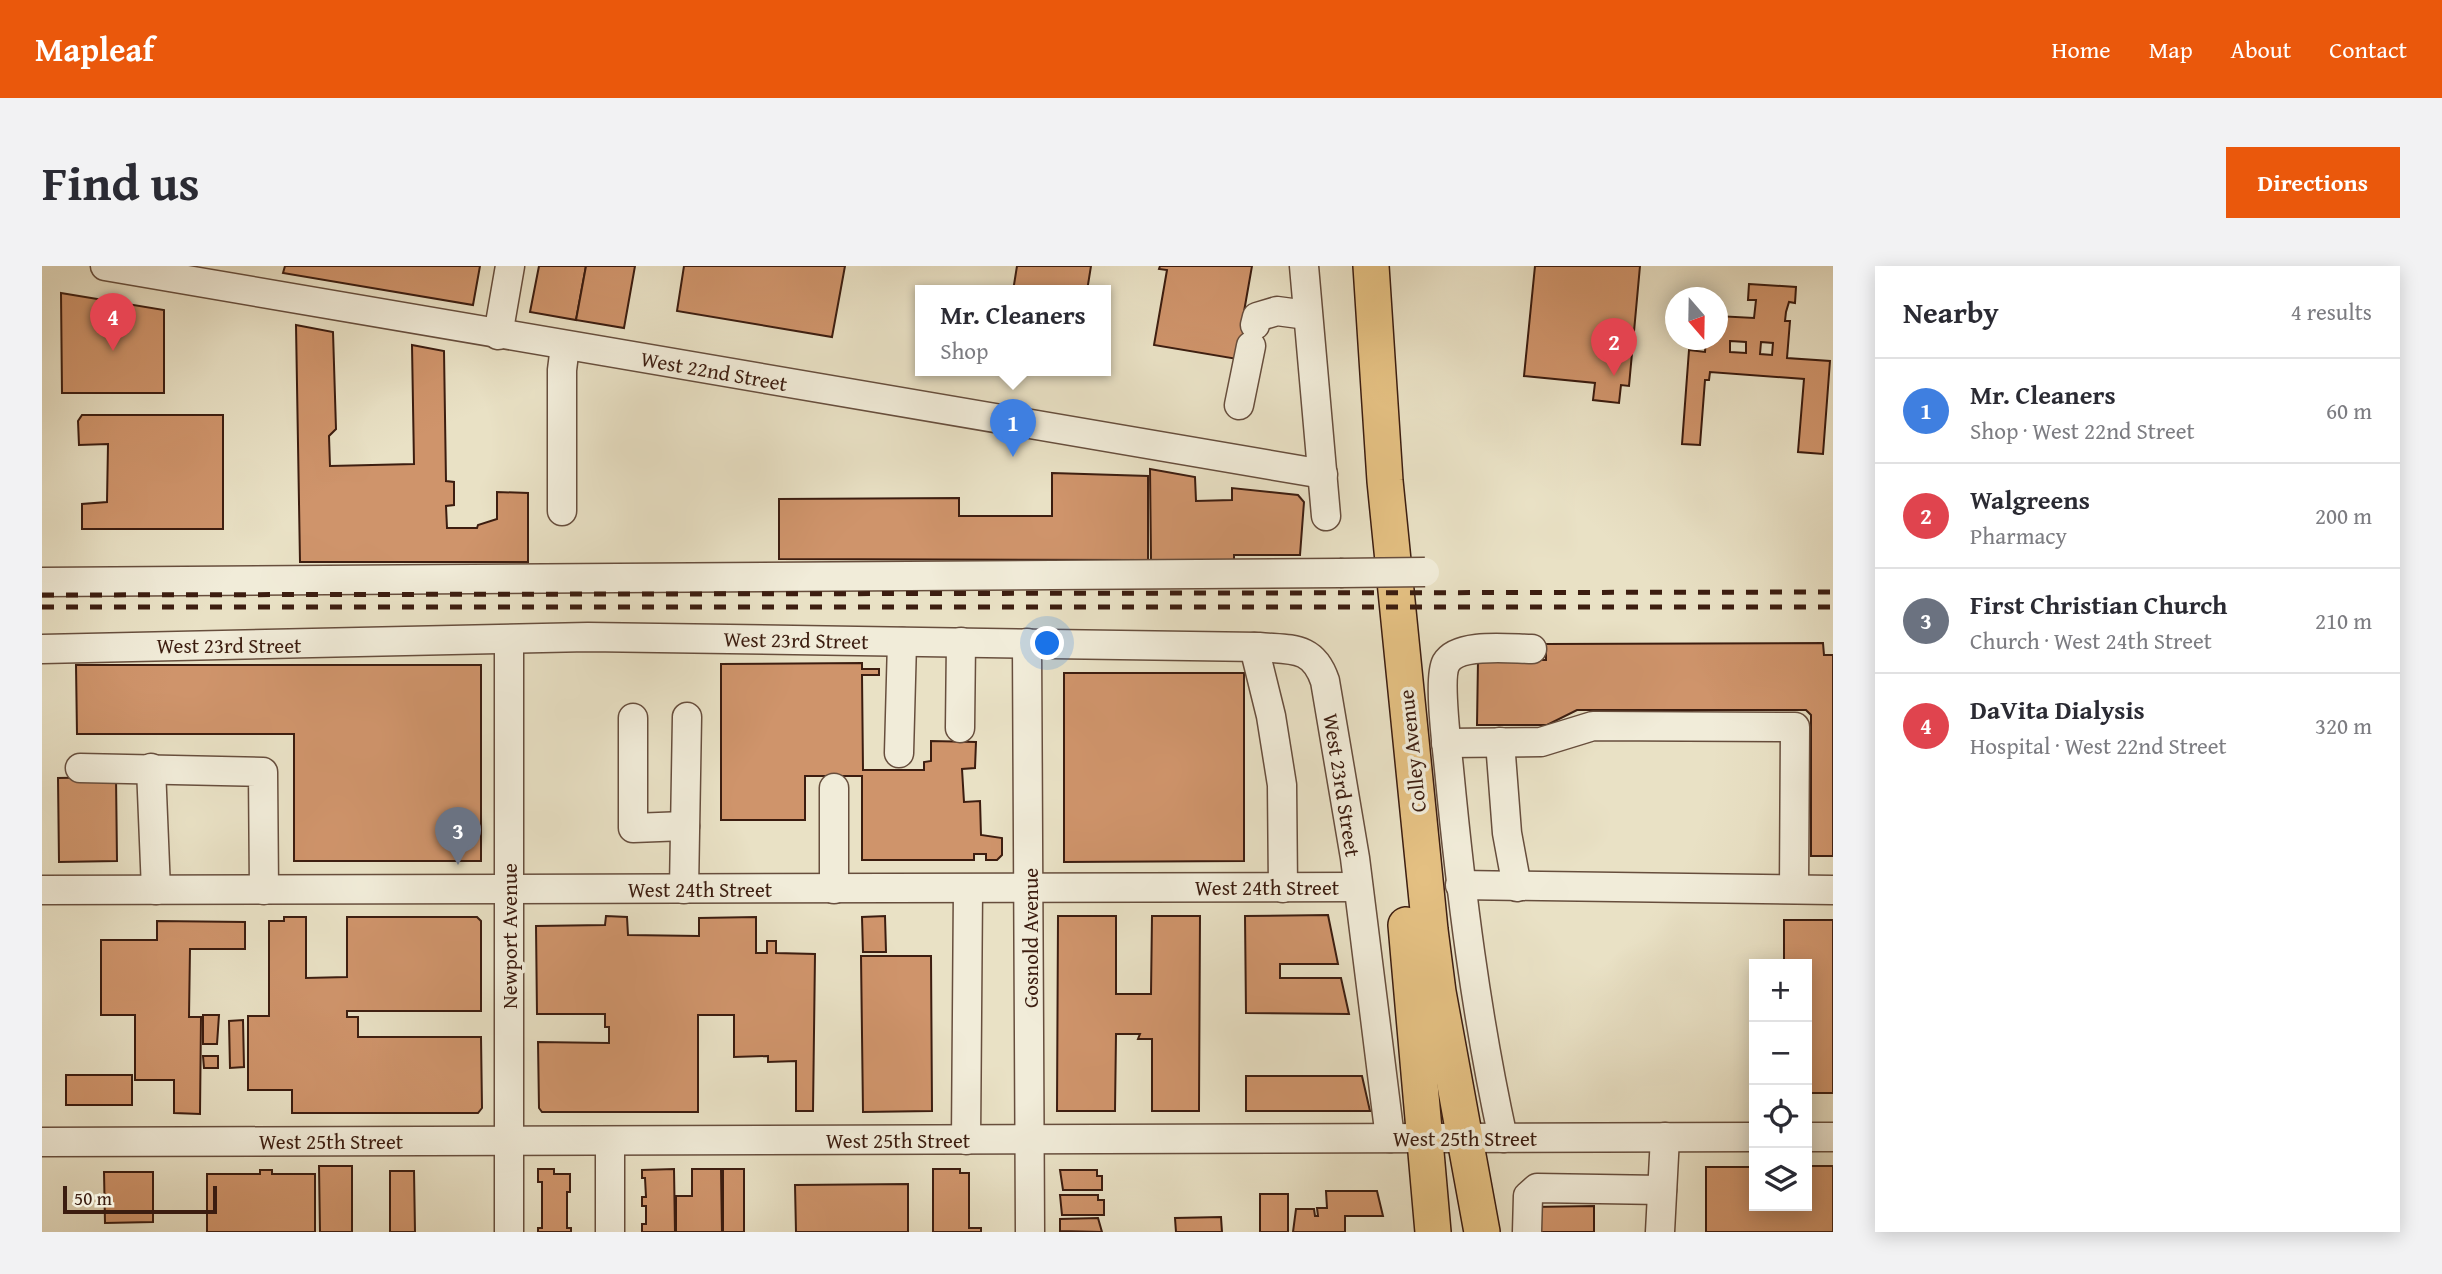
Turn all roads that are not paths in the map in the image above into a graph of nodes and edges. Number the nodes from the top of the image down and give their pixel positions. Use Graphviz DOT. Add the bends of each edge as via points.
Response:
graph roads {
  1 [pos="105,266"];
  2 [pos="510,266"];
  3 [pos="1304,266"];
  4 [pos="1346,266"];
  5 [pos="1371,266"];
  6 [pos="1307,314"];
  7 [pos="498,335"];
  8 [pos="565,346"];
  9 [pos="1239,405"];
  10 [pos="1323,474"];
  11 [pos="562,511"];
  12 [pos="1326,516"];
  13 [pos="1425,572"];
  14 [pos="42,582"];
  15 [pos="509,639"];
  16 [pos="902,642"];
  17 [pos="961,642"];
  18 [pos="1027,643"];
  19 [pos="1254,647"];
  20 [pos="42,649"];
  21 [pos="1532,649"];
  22 [pos="687,717"];
  23 [pos="633,718"];
  24 [pos="960,728"];
  25 [pos="1500,742"];
  26 [pos="1446,743"];
  27 [pos="899,753"];
  28 [pos="80,768"];
  29 [pos="151,768"];
  30 [pos="834,788"];
  31 [pos="685,826"];
  32 [pos="1460,885"];
  33 [pos="1359,887"];
  34 [pos="1517,887"];
  35 [pos="1030,888"];
  36 [pos="1283,888"];
  37 [pos="684,889"];
  38 [pos="834,889"];
  39 [pos="968,889"];
  40 [pos="1794,889"];
  41 [pos="42,890"];
  42 [pos="156,890"];
  43 [pos="264,890"];
  44 [pos="509,890"];
  45 [pos="1833,890"];
  46 [pos="1665,1137"];
  47 [pos="1749,1137"];
  48 [pos="1812,1137"];
  49 [pos="1833,1137"];
  50 [pos="1390,1138"];
  51 [pos="1426,1138"];
  52 [pos="1464,1138"];
  53 [pos="1503,1138"];
  54 [pos="967,1140"];
  55 [pos="1030,1140"];
  56 [pos="509,1141"];
  57 [pos="610,1141"];
  58 [pos="42,1142"];
  59 [pos="1662,1191"];
  60 [pos="509,1232"];
  61 [pos="610,1232"];
  62 [pos="1030,1232"];
  63 [pos="1433,1232"];
  64 [pos="1482,1232"];
  65 [pos="1527,1232"];
  66 [pos="1660,1232"];
  1 -- 7 [label="street, West 22nd Street"];
  2 -- 7 [label="street"];
  3 -- 6 [label="street"];
  4 -- 51 [label="main road, Colley Avenue"];
  5 -- 52 [label="main road, Colley Avenue" via="1385,481 1430,930"];
  6 -- 9 [label="street" via="1257,317"];
  6 -- 10 [label="street"];
  7 -- 8 [label="street, West 22nd Street"];
  8 -- 10 [label="street, West 22nd Street"];
  8 -- 11 [label="street"];
  10 -- 12 [label="street"];
  13 -- 14 [label="street, bridge"];
  15 -- 16 [label="street, West 23rd Street"];
  15 -- 20 [label="street, West 23rd Street"];
  15 -- 44 [label="street, Newport Avenue"];
  16 -- 17 [label="street, West 23rd Street"];
  16 -- 27 [label="street"];
  17 -- 18 [label="street, West 23rd Street"];
  17 -- 24 [label="street"];
  18 -- 19 [label="street, West 23rd Street"];
  18 -- 35 [label="street, Gosnold Avenue"];
  19 -- 33 [label="street, West 23rd Street" via="1300,651 1320,666"];
  19 -- 36 [label="street" via="1272,716 1282,785"];
  21 -- 26 [label="street" via="1464,649 1446,662"];
  22 -- 31 [label="street"];
  23 -- 31 [label="street" via="633,828"];
  25 -- 26 [label="street"];
  25 -- 34 [label="street" via="1507,833"];
  25 -- 40 [label="street" via="1541,742 1593,726 1795,727"];
  26 -- 32 [label="street"];
  28 -- 29 [label="street"];
  29 -- 42 [label="street"];
  29 -- 43 [label="street" via="263,772"];
  30 -- 38 [label="street"];
  31 -- 37 [label="street"];
  32 -- 34 [label="street"];
  32 -- 53 [label="street" via="1469,963"];
  33 -- 36 [label="street, West 24th Street"];
  33 -- 50 [label="street, West 23rd Street"];
  34 -- 40 [label="street"];
  35 -- 36 [label="street, West 24th Street"];
  35 -- 39 [label="street, West 24th Street"];
  35 -- 55 [label="street, Gosnold Avenue"];
  37 -- 38 [label="street, West 24th Street"];
  37 -- 44 [label="street, West 24th Street"];
  38 -- 39 [label="street, West 24th Street"];
  39 -- 54 [label="street"];
  40 -- 45 [label="street"];
  41 -- 42 [label="street, West 24th Street"];
  42 -- 43 [label="street, West 24th Street"];
  43 -- 44 [label="street, West 24th Street"];
  44 -- 56 [label="street, Newport Avenue"];
  46 -- 47 [label="street, West 25th Street"];
  46 -- 53 [label="street, West 25th Street"];
  46 -- 59 [label="street"];
  48 -- 49 [label="street"];
  50 -- 51 [label="street, West 25th Street"];
  50 -- 55 [label="street, West 25th Street"];
  51 -- 52 [label="street, West 25th Street"];
  51 -- 63 [label="main road, Colley Avenue"];
  52 -- 53 [label="street, West 25th Street"];
  52 -- 64 [label="main road, Colley Avenue"];
  54 -- 55 [label="street, West 25th Street"];
  54 -- 57 [label="street, West 25th Street"];
  55 -- 62 [label="street, Gosnold Avenue"];
  56 -- 57 [label="street, West 25th Street"];
  56 -- 58 [label="street, West 25th Street"];
  56 -- 60 [label="street, Newport Avenue"];
  57 -- 61 [label="street"];
  59 -- 65 [label="street" via="1537,1188 1528,1196"];
  59 -- 66 [label="street"];
}
